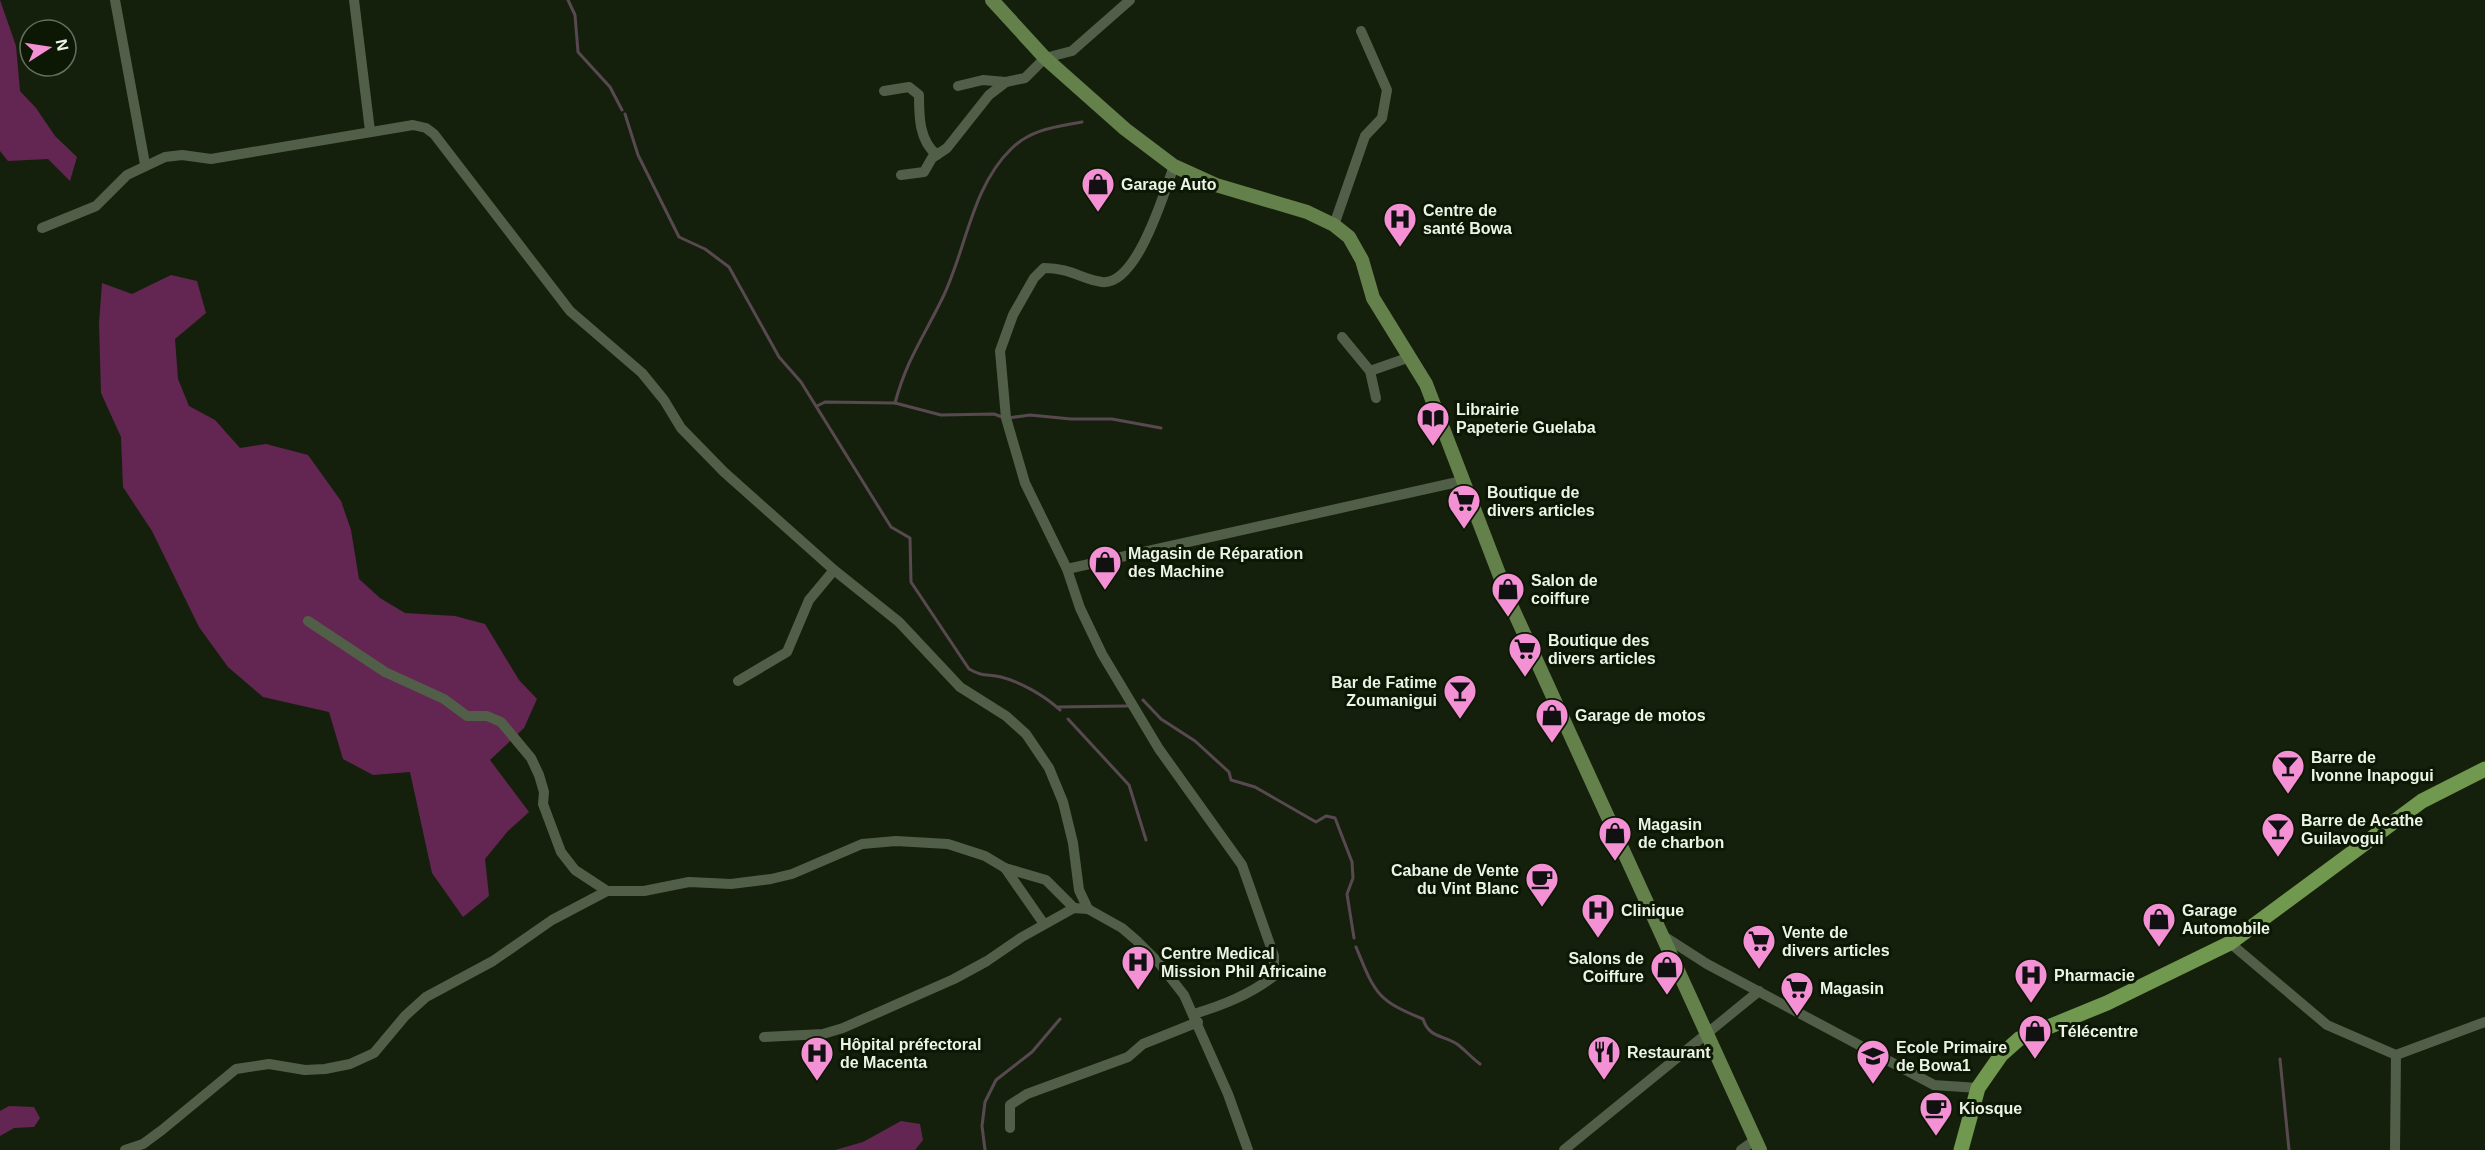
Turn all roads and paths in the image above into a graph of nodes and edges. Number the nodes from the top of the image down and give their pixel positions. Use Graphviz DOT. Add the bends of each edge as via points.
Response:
graph roads {
  1 [pos="116,0"];
  2 [pos="354,0"];
  3 [pos="992,0"];
  4 [pos="1130,0"];
  5 [pos="1361,31"];
  6 [pos="1045,58"];
  7 [pos="1006,82"];
  8 [pos="958,86"];
  9 [pos="884,91"];
  10 [pos="369,131"];
  11 [pos="937,155"];
  12 [pos="145,164"];
  13 [pos="1174,166"];
  14 [pos="901,175"];
  15 [pos="1334,225"];
  16 [pos="42,228"];
  17 [pos="1342,337"];
  18 [pos="1410,357"];
  19 [pos="1370,371"];
  20 [pos="1376,398"];
  21 [pos="1462,482"];
  22 [pos="1066,569"];
  23 [pos="834,570"];
  24 [pos="308,621"];
  25 [pos="738,681"];
  26 [pos="2485,769"];
  27 [pos="1005,868"];
  28 [pos="607,891"];
  29 [pos="1074,908"];
  30 [pos="1088,909"];
  31 [pos="1044,924"];
  32 [pos="1665,937"];
  33 [pos="2230,943"];
  34 [pos="1759,991"];
  35 [pos="1196,1018"];
  36 [pos="2485,1022"];
  37 [pos="1706,1034"];
  38 [pos="764,1037"];
  39 [pos="2396,1055"];
  40 [pos="1978,1088"];
  41 [pos="1010,1128"];
  42 [pos="1758,1145"];
  43 [pos="125,1150"];
  44 [pos="1248,1150"];
  45 [pos="1564,1150"];
  46 [pos="1741,1150"];
  47 [pos="1962,1150"];
  48 [pos="2395,1150"];
  1 -- 12 [label="street"];
  2 -- 10 [label="street"];
  3 -- 6 [label="main road"];
  4 -- 6 [label="street" via="1072,51"];
  5 -- 15 [label="street" via="1387,90 1382,118 1365,136"];
  6 -- 7 [label="street" via="1026,78"];
  6 -- 13 [label="main road" via="1125,129"];
  7 -- 8 [label="street" via="983,80"];
  7 -- 11 [label="street" via="989,95"];
  9 -- 11 [label="street" via="909,87 919,95 921,127 928,148"];
  10 -- 12 [label="street" via="211,159 182,155"];
  10 -- 23 [label="street" via="413,125 434,134 570,311 642,373 681,429 724,472"];
  11 -- 14 [label="street" via="924,172"];
  12 -- 16 [label="street" via="127,175 96,206"];
  13 -- 15 [label="main road" via="1216,185 1307,212"];
  13 -- 22 [label="street" via="1134,264 1114,281 1102,282 1059,268 1044,268 1012,315 1000,351 1006,418 1013,444 1025,483"];
  15 -- 18 [label="main road" via="1349,237 1362,260 1374,298"];
  17 -- 19 [label="street"];
  18 -- 19 [label="street"];
  18 -- 21 [label="main road" via="1426,384"];
  19 -- 20 [label="street"];
  21 -- 22 [label="street"];
  21 -- 32 [label="main road" via="1511,604"];
  22 -- 35 [label="street" via="1088,627 1117,680 1159,749 1242,866 1274,956 1274,976"];
  23 -- 25 [label="street" via="809,600 787,652"];
  23 -- 30 [label="street" via="899,622 960,687 1006,716 1026,734 1063,801 1079,890"];
  24 -- 28 [label="street" via="385,672 436,694 466,716 487,716 501,722 531,758 539,775 543,804 561,852 575,870"];
  26 -- 33 [label="highway" via="2422,801"];
  27 -- 28 [label="street" via="985,856 948,844 896,841 862,844 771,879"];
  27 -- 29 [label="street" via="1046,880"];
  27 -- 31 [label="street"];
  28 -- 43 [label="street" via="552,920 493,961 426,998 374,1053 350,1064 325,1068 305,1070 269,1064 236,1069 162,1130"];
  29 -- 30 [label="street"];
  29 -- 31 [label="street"];
  30 -- 35 [label="street" via="1122,928 1159,963"];
  31 -- 38 [label="street" via="954,979 843,1028 823,1034"];
  32 -- 34 [label="street"];
  32 -- 37 [label="main road"];
  33 -- 39 [label="street" via="2327,1025"];
  33 -- 40 [label="highway" via="2107,1003 2019,1039 2001,1055"];
  34 -- 37 [label="street"];
  34 -- 40 [label="street" via="1934,1085"];
  35 -- 41 [label="street" via="1143,1044 1128,1056 1027,1094 1010,1106"];
  35 -- 44 [label="street"];
  36 -- 39 [label="street"];
  37 -- 42 [label="main road"];
  37 -- 45 [label="street"];
  39 -- 48 [label="street"];
  40 -- 47 [label="highway"];
  42 -- 46 [label="street"];
}
